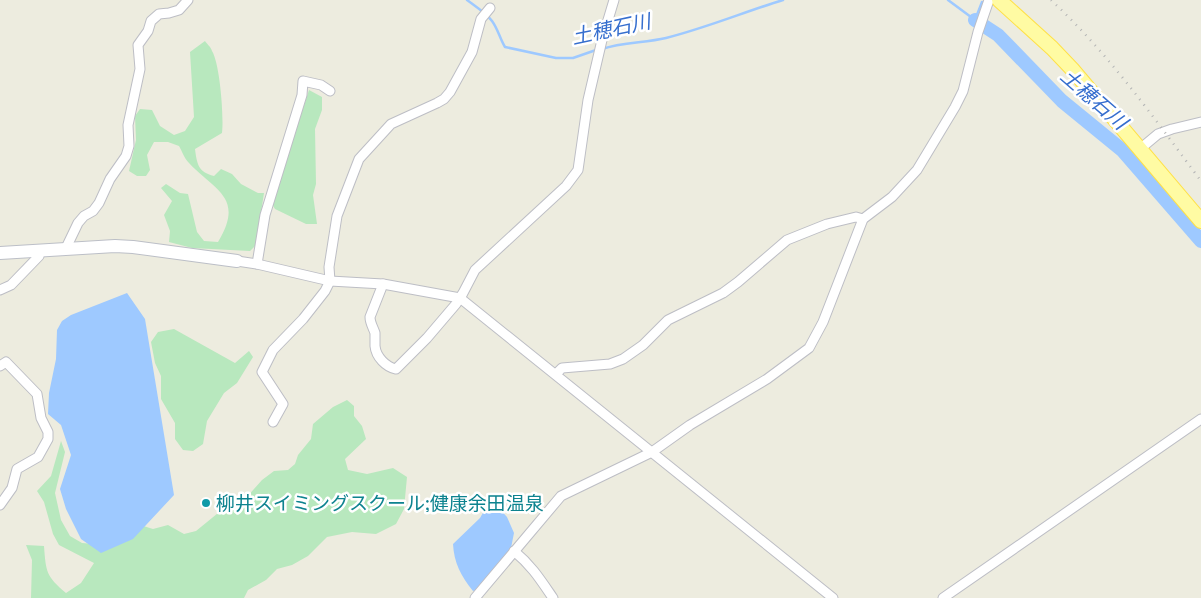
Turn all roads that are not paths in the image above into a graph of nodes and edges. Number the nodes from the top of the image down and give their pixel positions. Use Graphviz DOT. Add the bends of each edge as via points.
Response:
graph roads {
  1 [pos="188,0"];
  2 [pos="614,0"];
  3 [pos="989,0"];
  4 [pos="999,0"];
  5 [pos="488,11"];
  6 [pos="330,91"];
  7 [pos="1201,122"];
  8 [pos="1140,149"];
  9 [pos="863,219"];
  10 [pos="1201,221"];
  11 [pos="66,248"];
  12 [pos="41,250"];
  13 [pos="0,252"];
  14 [pos="236,261"];
  15 [pos="258,264"];
  16 [pos="330,281"];
  17 [pos="383,284"];
  18 [pos="0,290"];
  19 [pos="460,298"];
  20 [pos="0,366"];
  21 [pos="556,374"];
  22 [pos="1201,419"];
  23 [pos="272,422"];
  24 [pos="652,452"];
  25 [pos="0,505"];
  26 [pos="514,551"];
  27 [pos="475,598"];
  28 [pos="552,598"];
  29 [pos="833,598"];
  30 [pos="943,598"];
  1 -- 11 [label="street" via="179,10 158,14 138,45 140,69 128,125 126,156 110,178 99,203 78,223"];
  2 -- 19 [label="street" via="588,100 578,170 566,186 475,270"];
  3 -- 9 [label="street" via="956,107 917,170 892,197"];
  4 -- 8 [label="main road" via="1066,62"];
  5 -- 16 [label="street" via="480,23 472,52 444,99 391,124 360,160 337,216"];
  6 -- 15 [label="street" via="321,85 303,81 302,95 265,215"];
  7 -- 8 [label="street" via="1158,134"];
  8 -- 10 [label="main road"];
  9 -- 21 [label="street" via="856,217 827,224 787,240 723,293 668,320 643,345 623,359 610,364 562,368"];
  9 -- 24 [label="street" via="823,322 809,348 767,379"];
  11 -- 12 [label="street"];
  11 -- 14 [label="street" via="133,247"];
  12 -- 13 [label="street"];
  12 -- 18 [label="street" via="11,285"];
  14 -- 15 [label="street"];
  15 -- 16 [label="street"];
  16 -- 17 [label="street"];
  16 -- 23 [label="street" via="266,362 262,372 283,404"];
  17 -- 19 [label="street"];
  17 -- 19 [label="street" via="370,322 375,333 375,349 390,368 400,366"];
  19 -- 21 [label="street"];
  20 -- 25 [label="street" via="6,362 38,394 48,439 38,458 17,469 12,488"];
  21 -- 24 [label="street"];
  22 -- 30 [label="street"];
  24 -- 26 [label="street" via="560,496"];
  24 -- 29 [label="street"];
  26 -- 27 [label="street"];
  26 -- 28 [label="street" via="538,574"];
}
